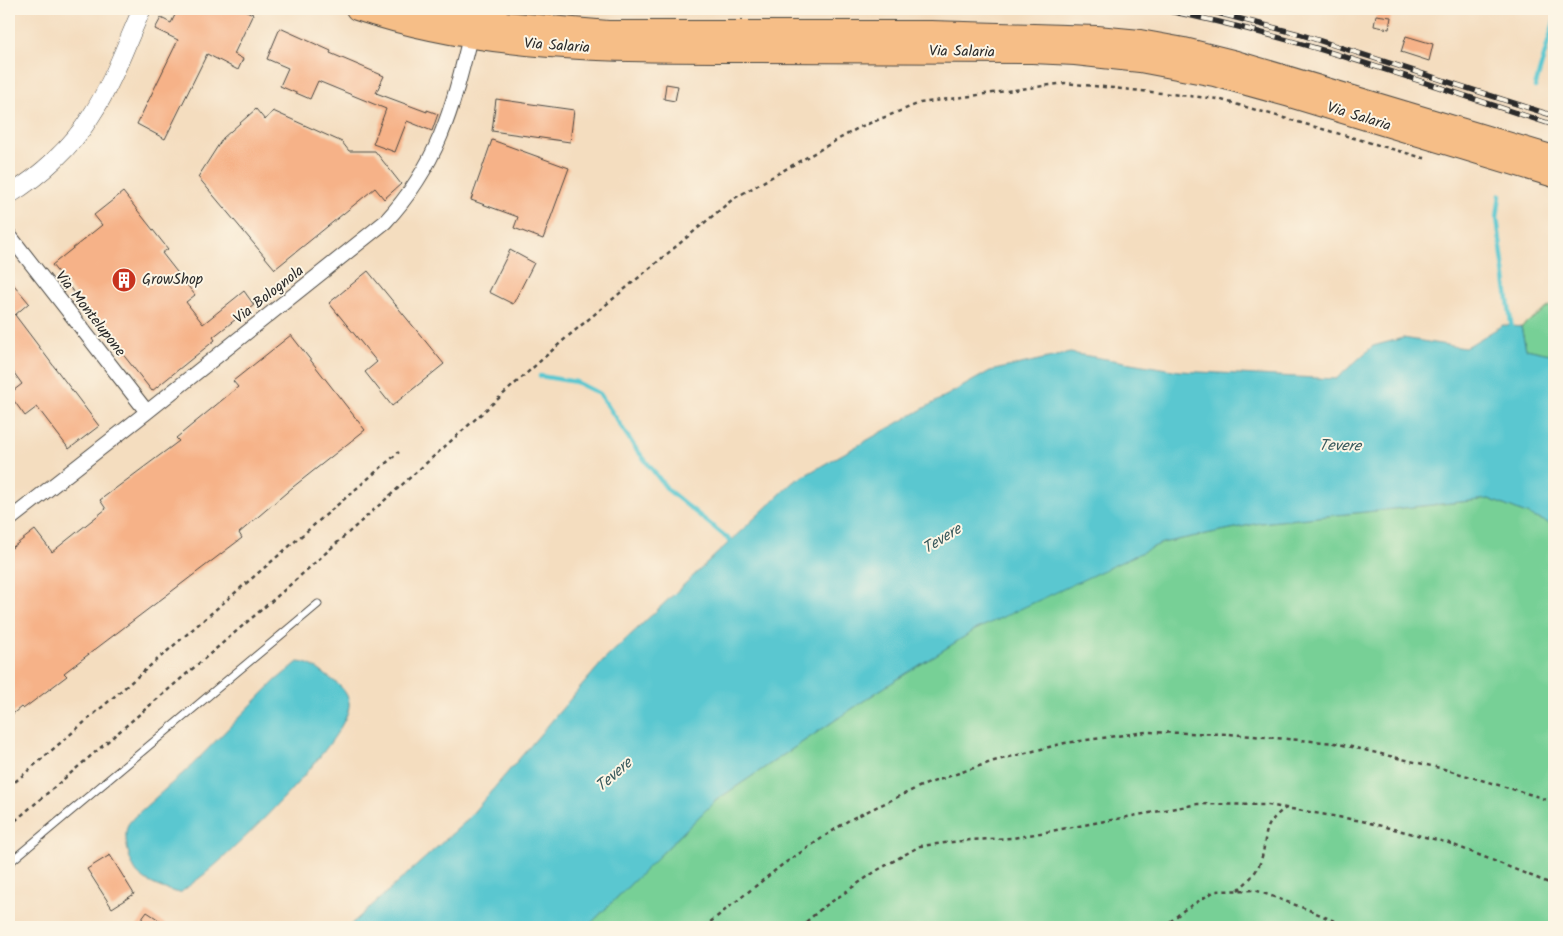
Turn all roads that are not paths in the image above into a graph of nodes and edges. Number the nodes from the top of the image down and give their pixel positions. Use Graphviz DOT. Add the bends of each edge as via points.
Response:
graph roads {
  1 [pos="142,9"];
  2 [pos="357,9"];
  3 [pos="426,9"];
  4 [pos="470,37"];
  5 [pos="1554,157"];
  6 [pos="1554,176"];
  7 [pos="9,195"];
  8 [pos="9,234"];
  9 [pos="146,412"];
  10 [pos="9,520"];
  11 [pos="318,604"];
  12 [pos="9,863"];
  1 -- 7 [label="street" via="90,118 53,160"];
  2 -- 4 [label="main road, Via Salaria"];
  3 -- 5 [label="main road, Via Salaria" via="504,23 591,31 932,32 1068,35 1140,41 1236,62"];
  4 -- 6 [label="main road, Via Salaria" via="576,49 1032,52 1140,61 1250,84"];
  4 -- 9 [label="street, Via Bolognola" via="452,108 430,162 393,214"];
  8 -- 9 [label="street, Via Montelupone"];
  9 -- 10 [label="street, Via Bolognola"];
  11 -- 12 [label="lane"];
}
